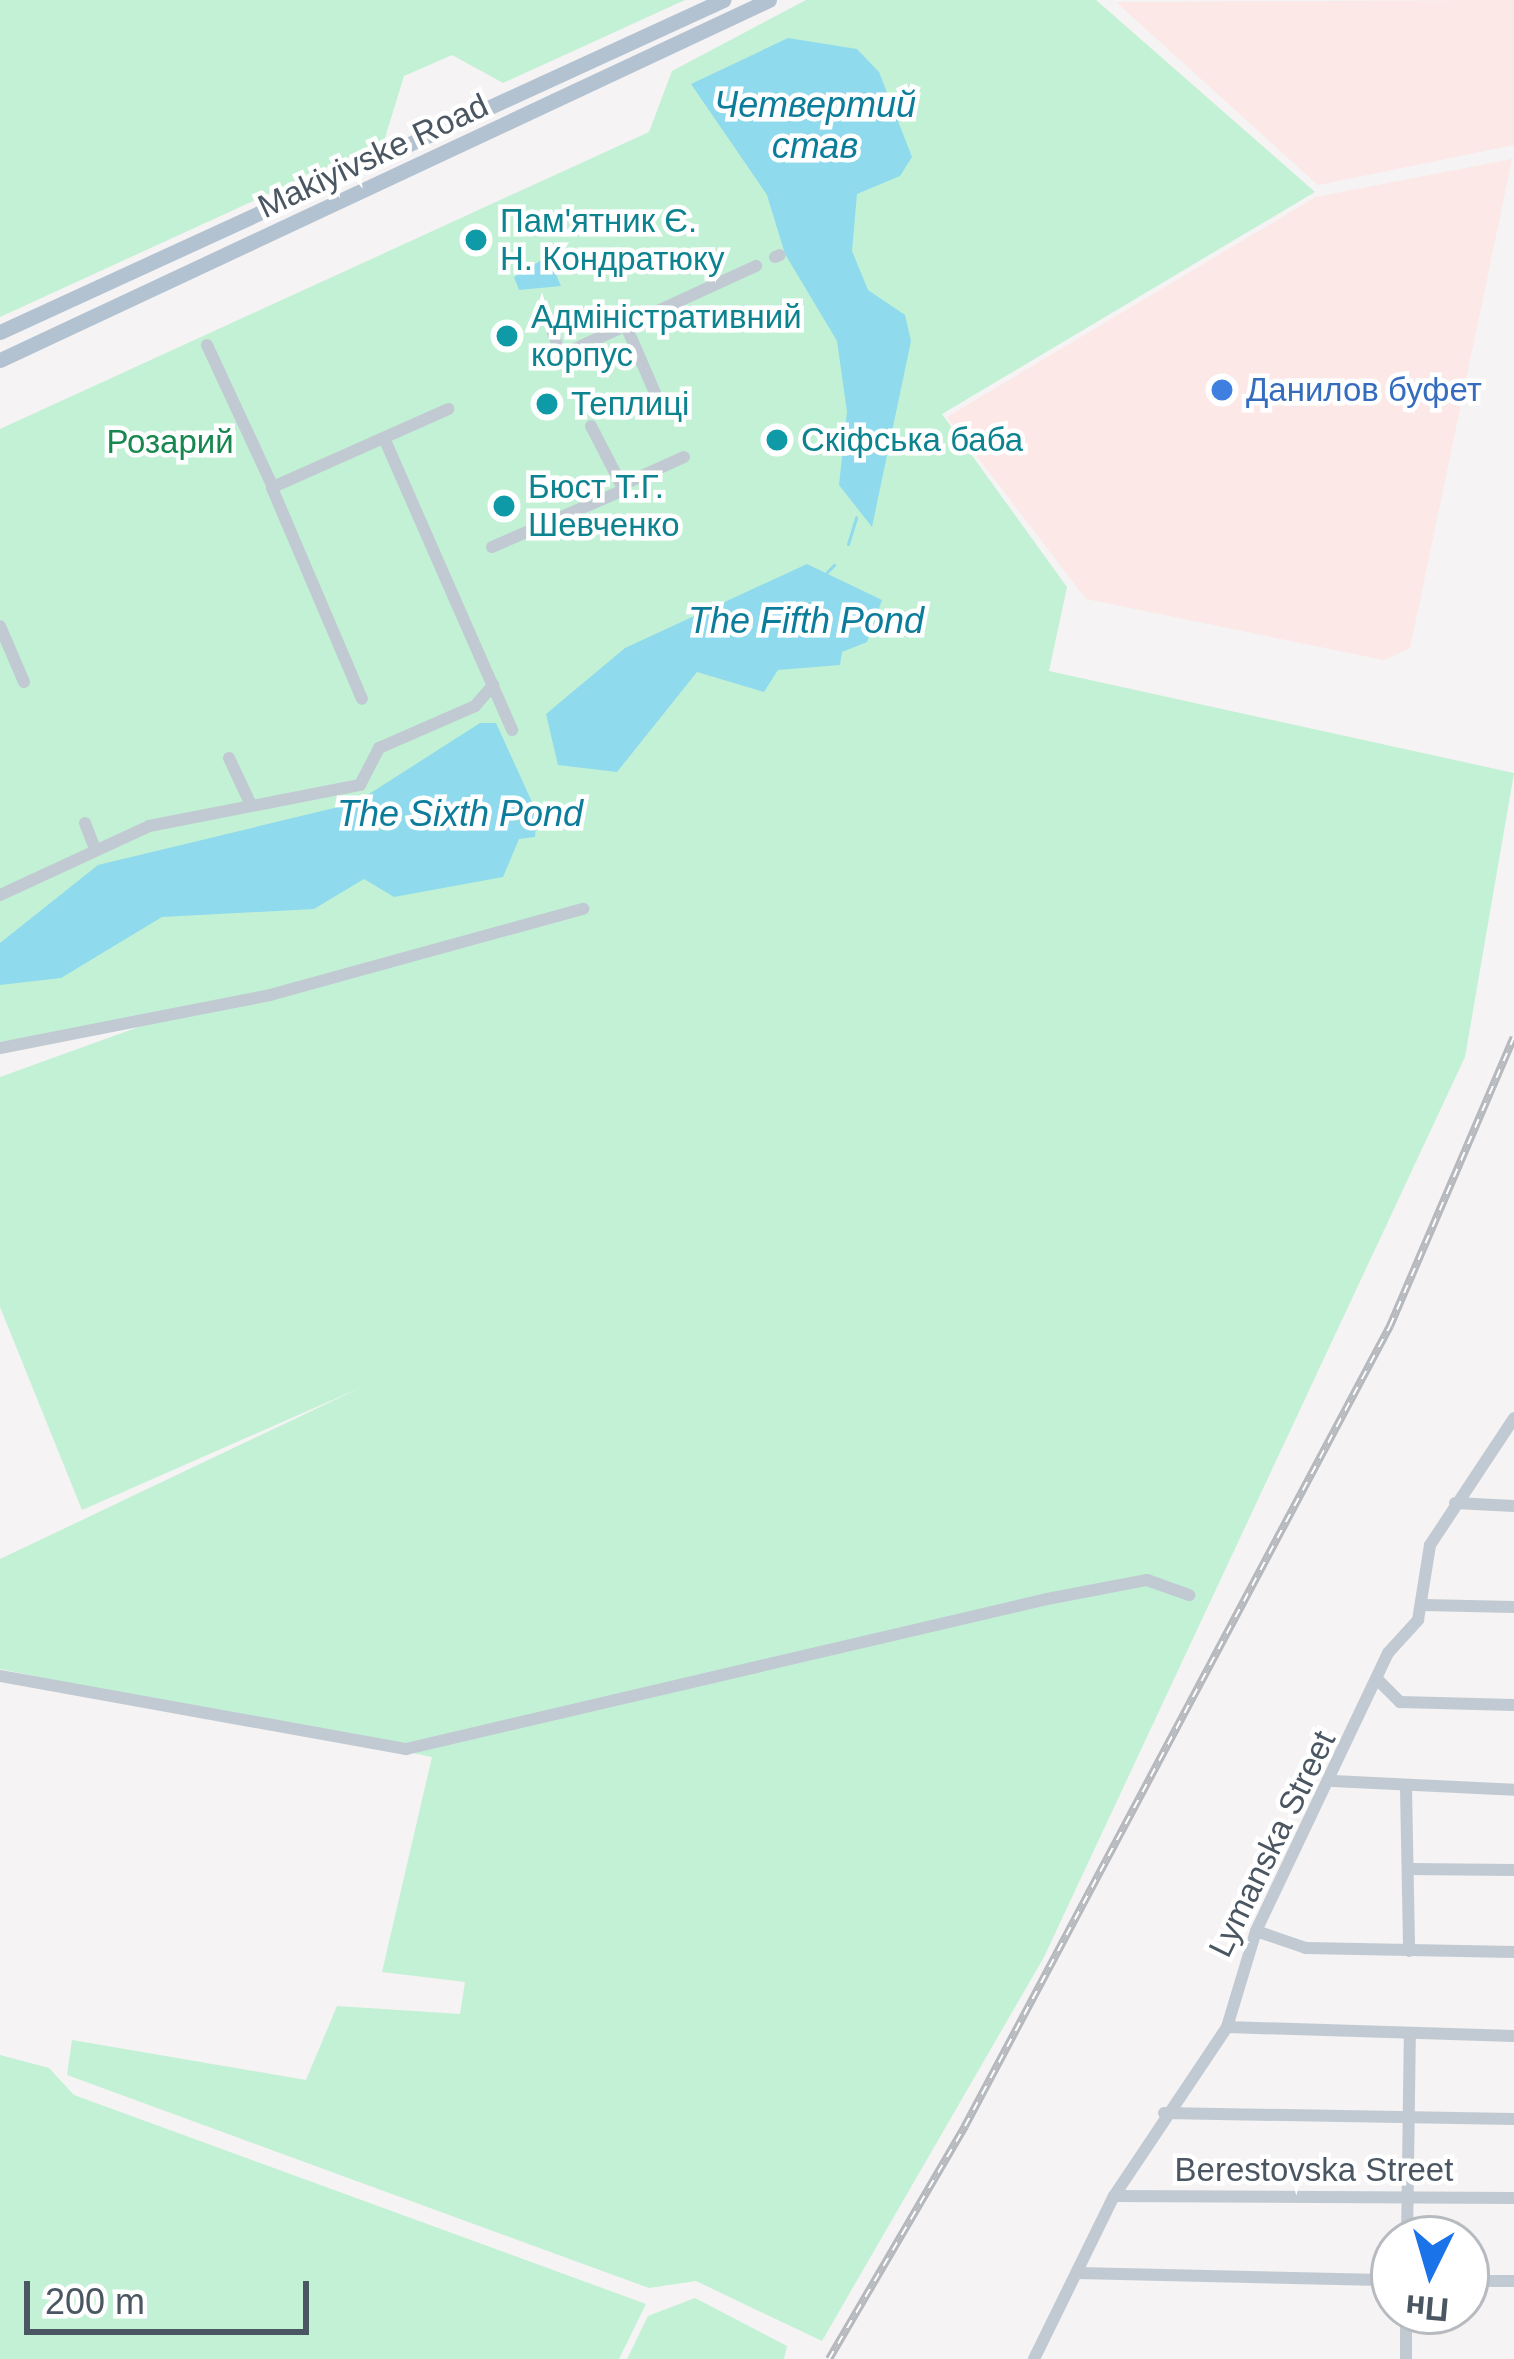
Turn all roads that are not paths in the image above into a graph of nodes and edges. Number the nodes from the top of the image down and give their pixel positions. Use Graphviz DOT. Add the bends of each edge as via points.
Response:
graph roads {
  1 [pos="723,0"];
  2 [pos="769,0"];
  3 [pos="756,264"];
  4 [pos="548,320"];
  5 [pos="626,326"];
  6 [pos="0,332"];
  7 [pos="207,345"];
  8 [pos="0,360"];
  9 [pos="656,395"];
  10 [pos="448,409"];
  11 [pos="591,426"];
  12 [pos="384,438"];
  13 [pos="684,457"];
  14 [pos="622,485"];
  15 [pos="272,488"];
  16 [pos="492,547"];
  17 [pos="0,626"];
  18 [pos="24,682"];
  19 [pos="493,686"];
  20 [pos="362,699"];
  21 [pos="475,706"];
  22 [pos="229,758"];
  23 [pos="250,805"];
  24 [pos="85,823"];
  25 [pos="95,848"];
  26 [pos="0,895"];
  27 [pos="583,909"];
  28 [pos="0,1048"];
  29 [pos="1514,1418"];
  30 [pos="1455,1503"];
  31 [pos="1514,1506"];
  32 [pos="1190,1595"];
  33 [pos="1423,1605"];
  34 [pos="1514,1606"];
  35 [pos="0,1676"];
  36 [pos="1379,1681"];
  37 [pos="1514,1705"];
  38 [pos="1333,1780"];
  39 [pos="1406,1788"];
  40 [pos="1514,1790"];
  41 [pos="1408,1869"];
  42 [pos="1514,1870"];
  43 [pos="1256,1931"];
  44 [pos="1409,1951"];
  45 [pos="1514,1952"];
  46 [pos="1227,2027"];
  47 [pos="1411,2034"];
  48 [pos="1514,2036"];
  49 [pos="1164,2113"];
  50 [pos="1407,2117"];
  51 [pos="1514,2119"];
  52 [pos="1114,2196"];
  53 [pos="1407,2197"];
  54 [pos="1514,2198"];
  55 [pos="1407,2215"];
  56 [pos="1077,2273"];
  57 [pos="1370,2279"];
  58 [pos="1034,2359"];
  1 -- 6 [label="main road, Makiyivske Road"];
  2 -- 8 [label="main road, Makiyivske Road"];
  3 -- 5 [label="street"];
  4 -- 5 [label="street" via="559,356"];
  5 -- 9 [label="street"];
  7 -- 12 [label="street" via="273,488"];
  10 -- 12 [label="street"];
  11 -- 14 [label="street"];
  12 -- 19 [label="street"];
  13 -- 14 [label="street"];
  14 -- 16 [label="street"];
  15 -- 20 [label="street"];
  17 -- 18 [label="street"];
  19 -- 21 [label="street"];
  19 -- 21 [label="street" via="509,724"];
  21 -- 23 [label="street" via="379,748 359,784"];
  22 -- 23 [label="street"];
  23 -- 25 [label="street"];
  24 -- 25 [label="street"];
  25 -- 26 [label="street"];
  27 -- 28 [label="street" via="270,995"];
  29 -- 30 [label="street, Lymanska Street"];
  30 -- 31 [label="street"];
  30 -- 33 [label="street, Lymanska Street" via="1421,1571"];
  32 -- 35 [label="street" via="1148,1580 1047,1599 406,1749"];
  33 -- 34 [label="street"];
  33 -- 36 [label="street, Lymanska Street"];
  36 -- 37 [label="street" via="1400,1702"];
  36 -- 38 [label="street, Lymanska Street"];
  38 -- 39 [label="street"];
  38 -- 43 [label="street, Lymanska Street"];
  39 -- 40 [label="street"];
  39 -- 41 [label="street"];
  41 -- 42 [label="street"];
  41 -- 44 [label="street"];
  43 -- 44 [label="street" via="1280,1946"];
  43 -- 46 [label="street, Lymanska Street"];
  44 -- 45 [label="street"];
  46 -- 47 [label="street"];
  46 -- 49 [label="street, Lymanska Street"];
  47 -- 48 [label="street"];
  47 -- 50 [label="street"];
  49 -- 50 [label="street"];
  49 -- 52 [label="street, Lymanska Street"];
  50 -- 51 [label="street"];
  50 -- 53 [label="street"];
  52 -- 53 [label="street, Berestovska Street"];
  52 -- 56 [label="street, Lymanska Street"];
  53 -- 54 [label="street, Berestovska Street"];
  53 -- 55 [label="street"];
  56 -- 57 [label="street"];
  56 -- 58 [label="street, Lymanska Street"];
}
